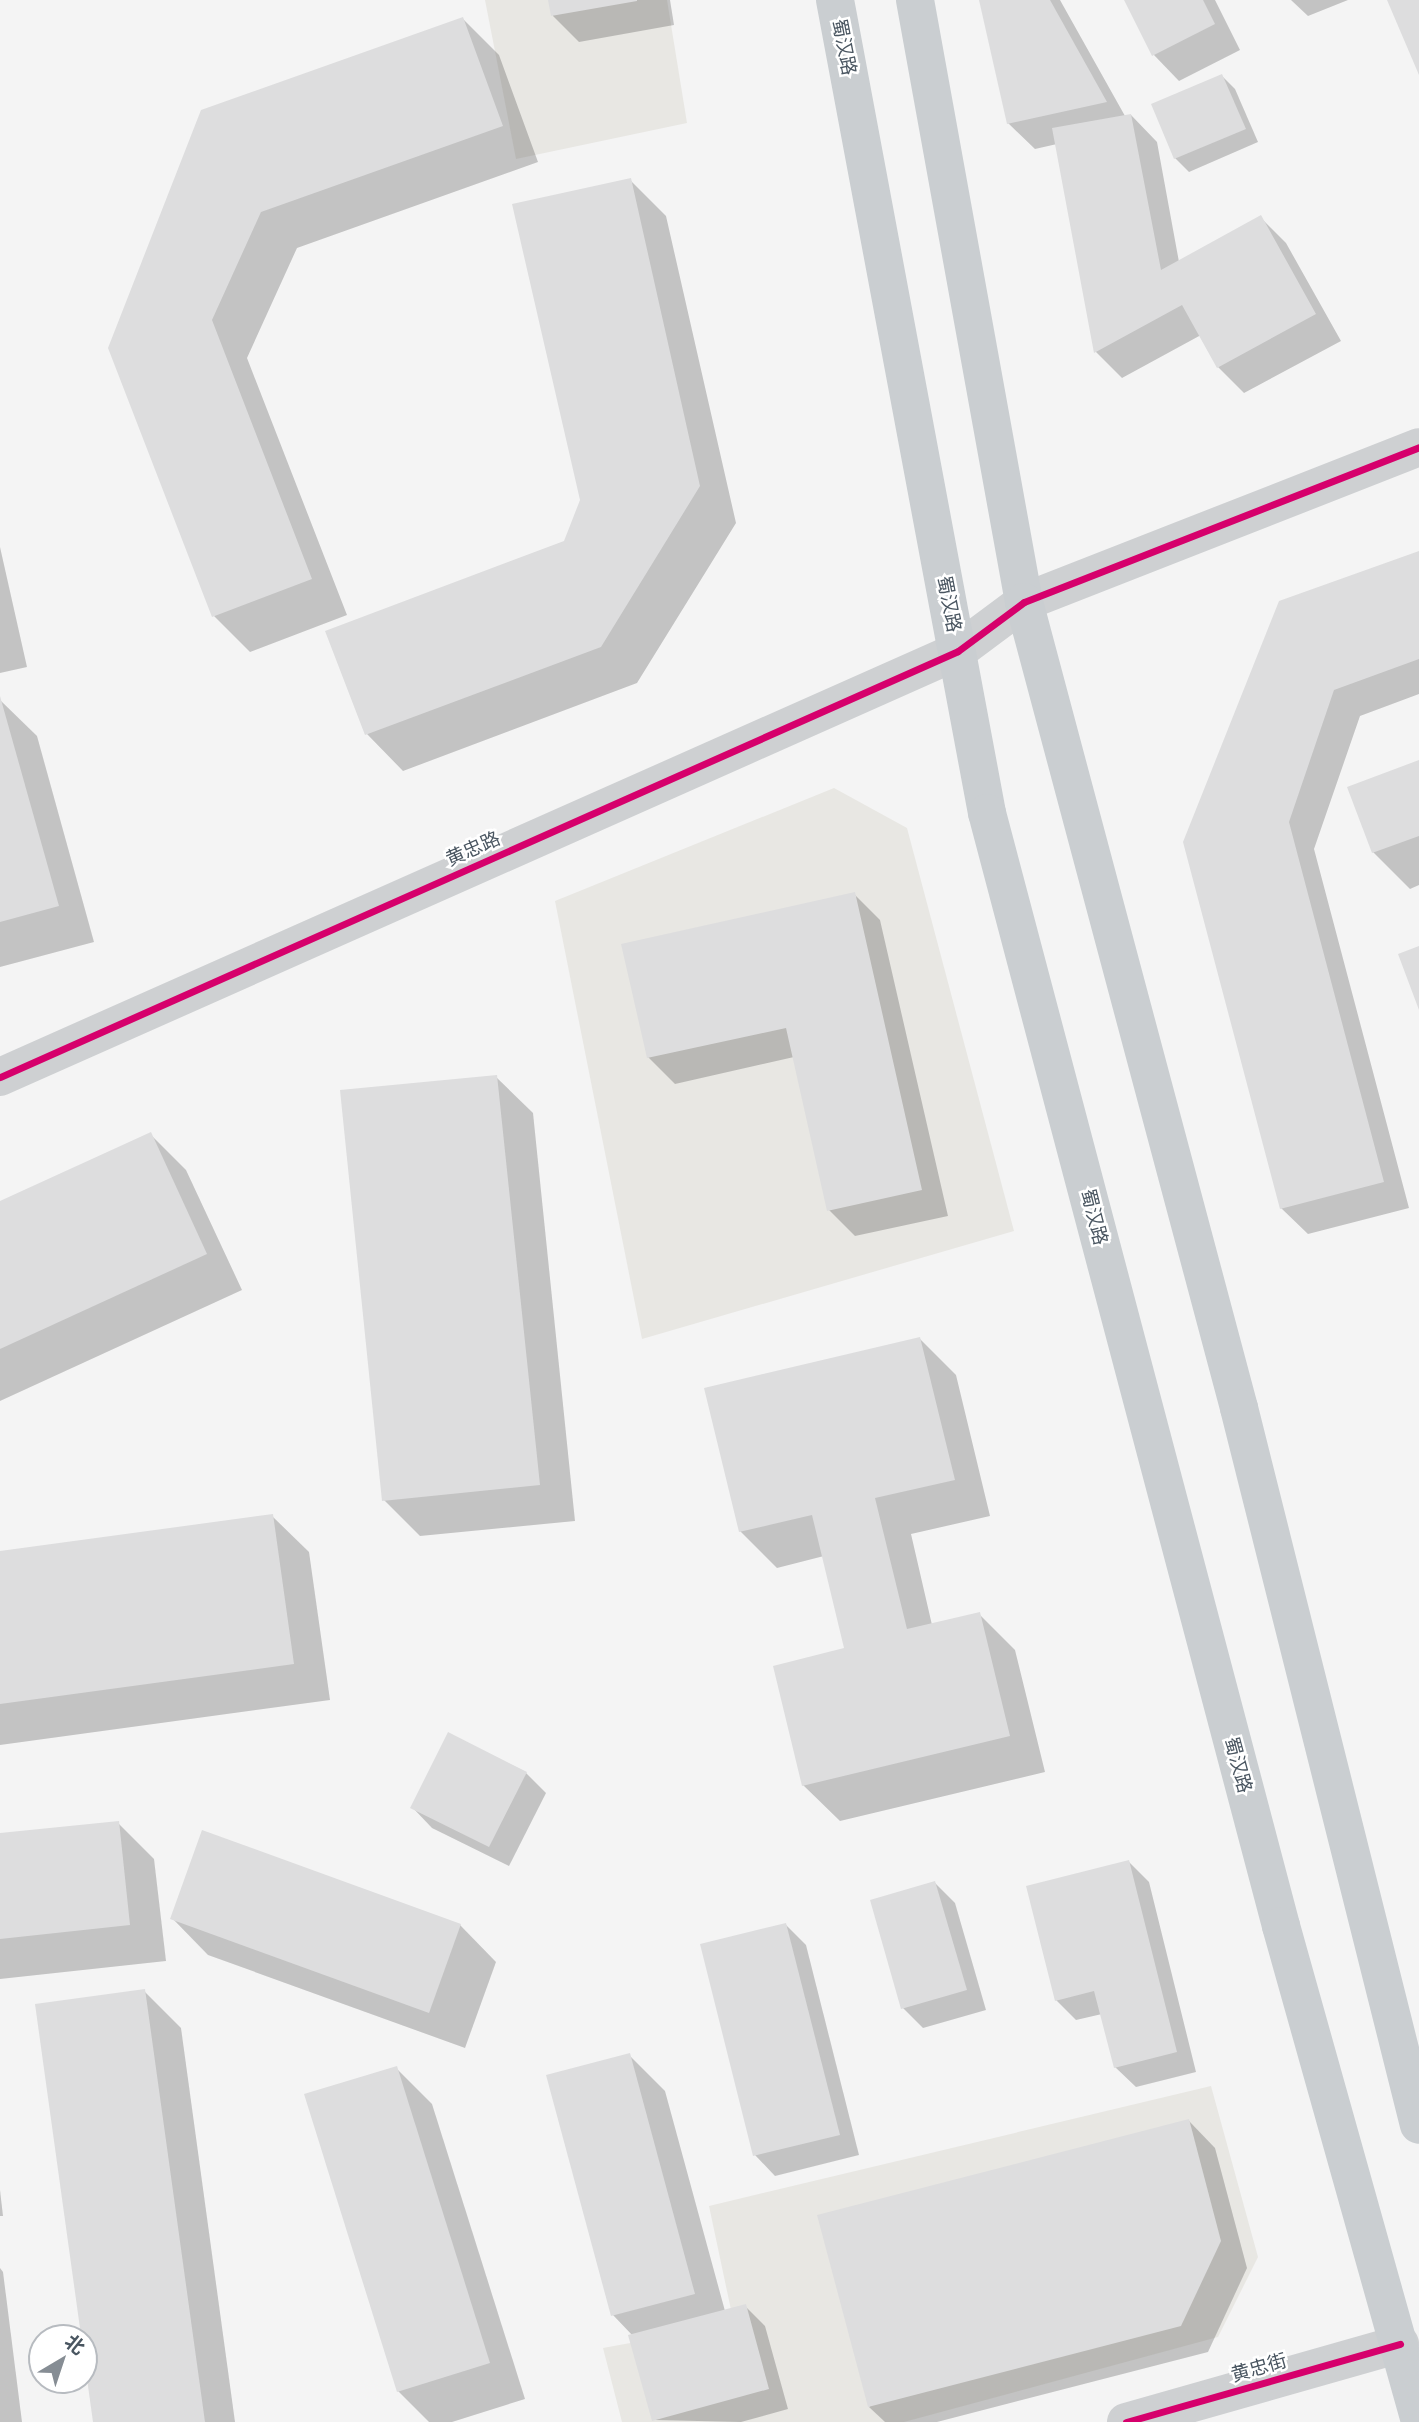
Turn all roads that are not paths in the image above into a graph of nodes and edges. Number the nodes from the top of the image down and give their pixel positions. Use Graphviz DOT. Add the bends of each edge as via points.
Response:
graph roads {
  1 [pos="835,0"];
  2 [pos="915,0"];
  3 [pos="1419,447"];
  4 [pos="1024,602"];
  5 [pos="958,651"];
  6 [pos="0,1077"];
  7 [pos="1419,2125"];
  8 [pos="1400,2344"];
  9 [pos="1419,2418"];
  10 [pos="1126,2422"];
  1 -- 5 [label="main road, 蜀汉路"];
  2 -- 4 [label="main road"];
  3 -- 4 [label="street, 黄忠路"];
  4 -- 5 [label="street, 黄忠路"];
  4 -- 7 [label="main road" via="1239,1408"];
  5 -- 6 [label="street, 黄忠路"];
  5 -- 8 [label="main road, 蜀汉路" via="987,813 1281,1926"];
  8 -- 9 [label="main road, 蜀汉路"];
  8 -- 10 [label="street, 黄忠街"];
}
